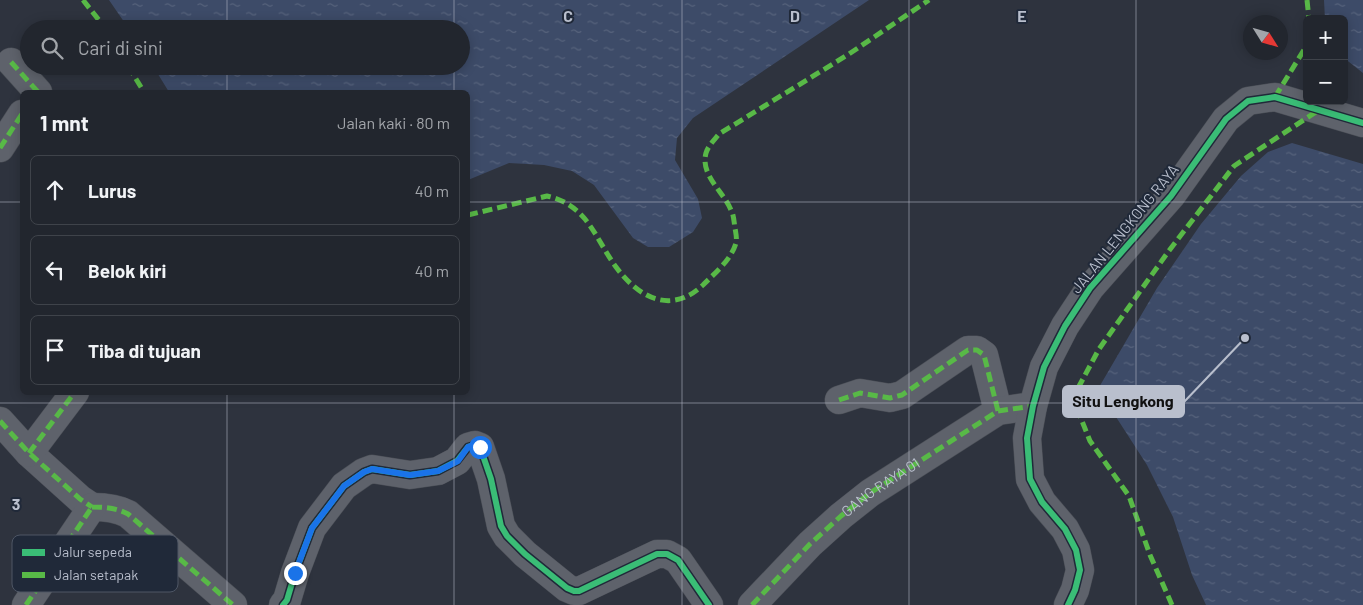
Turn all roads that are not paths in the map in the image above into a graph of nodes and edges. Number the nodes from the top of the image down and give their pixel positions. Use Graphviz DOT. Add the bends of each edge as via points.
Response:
graph roads {
  1 [pos="11,62"];
  2 [pos="20,72"];
  3 [pos="23,75"];
  4 [pos="36,90"];
  5 [pos="20,117"];
  6 [pos="1363,123"];
  7 [pos="0,148"];
  8 [pos="73,395"];
  9 [pos="839,400"];
  10 [pos="1032,406"];
  11 [pos="998,411"];
  12 [pos="0,421"];
  13 [pos="29,452"];
  14 [pos="92,507"];
  15 [pos="73,535"];
  16 [pos="152,535"];
  17 [pos="178,557"];
  18 [pos="35,592"];
  19 [pos="26,605"];
  20 [pos="233,605"];
  21 [pos="283,605"];
  22 [pos="709,605"];
  23 [pos="752,605"];
  24 [pos="1068,605"];
  1 -- 2 [label="street"];
  3 -- 4 [label="street"];
  5 -- 7 [label="street"];
  6 -- 10 [label="street, JALAN LENGKONG RAYA" via="1274,96 1248,101 1226,119 1171,196 1090,288 1064,326 1044,367"];
  8 -- 13 [label="street"];
  9 -- 11 [label="street" via="860,393 890,398 902,395 968,350 977,350 984,355"];
  10 -- 11 [label="street, GANG RAYA 01"];
  10 -- 24 [label="street, JALAN LENGKONG RAYA" via="1027,438 1030,479 1042,502 1065,529 1076,550 1080,570 1076,590"];
  11 -- 23 [label="street, GANG RAYA 01" via="870,493 840,516"];
  12 -- 13 [label="street"];
  13 -- 14 [label="street"];
  14 -- 15 [label="street"];
  14 -- 16 [label="street" via="123,511"];
  17 -- 20 [label="street"];
  18 -- 19 [label="street"];
  21 -- 22 [label="street" via="312,528 344,486 372,469 410,475 438,471 458,461 468,447 475,445 480,447 489,469 501,526 525,554 567,588 579,591 657,554 667,554 678,560"];
}
